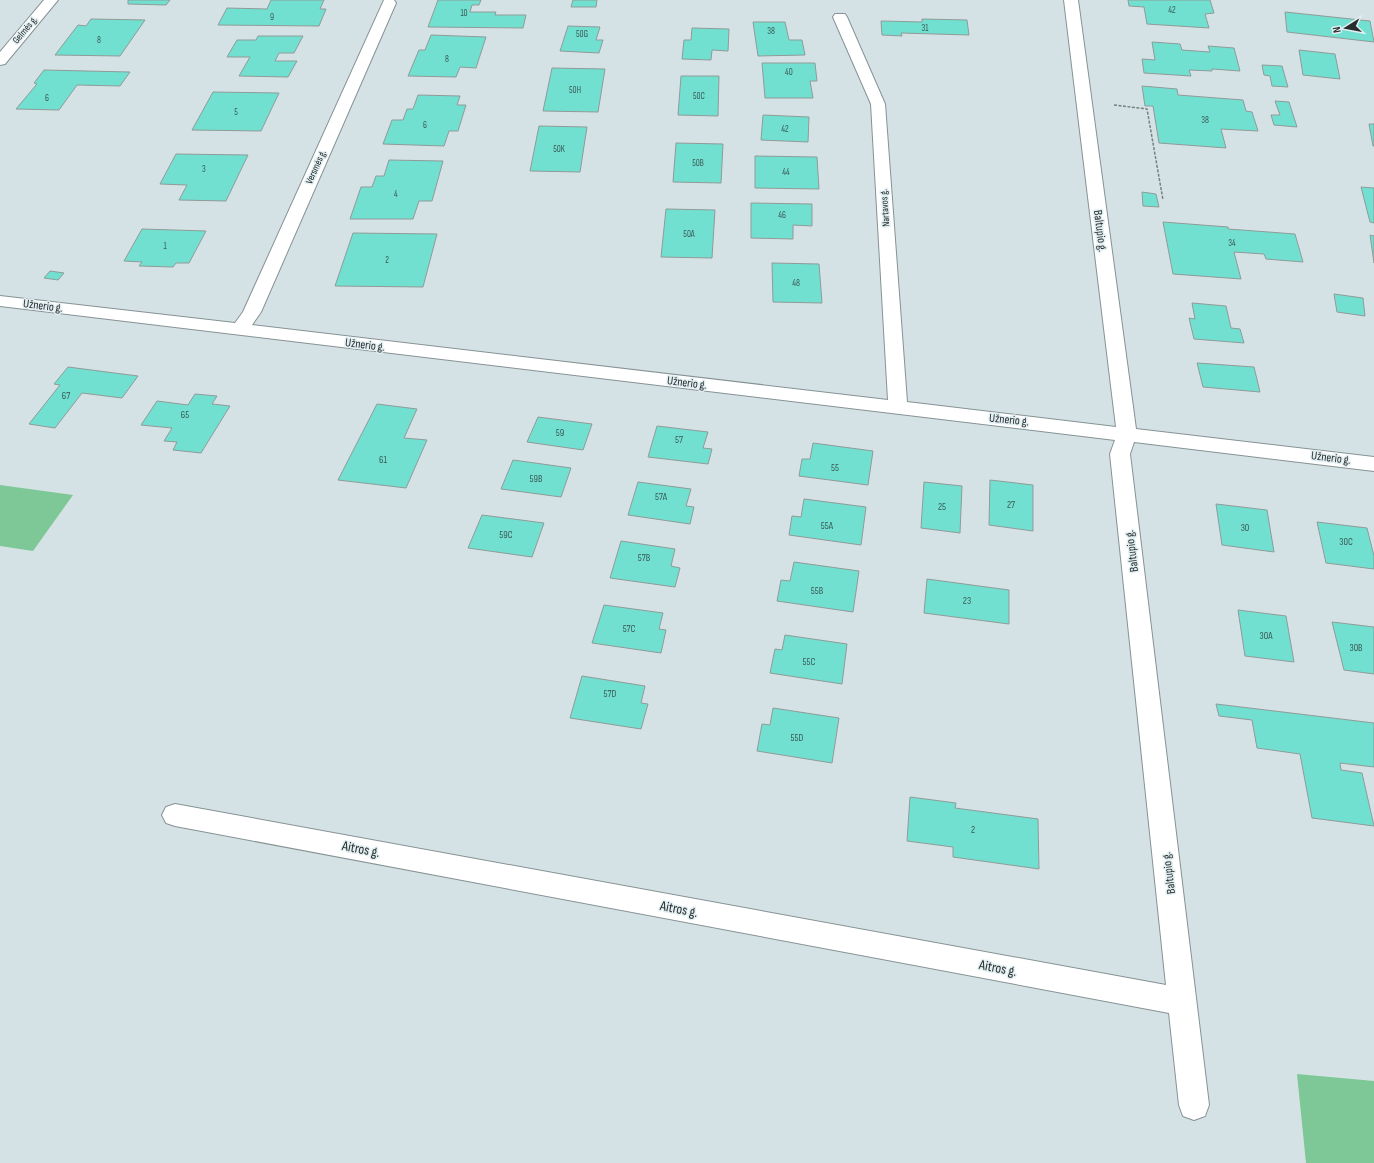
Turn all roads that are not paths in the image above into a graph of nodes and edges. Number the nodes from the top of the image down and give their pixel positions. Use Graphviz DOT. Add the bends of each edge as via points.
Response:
graph roads {
  1 [pos="51,0"];
  2 [pos="1071,0"];
  3 [pos="389,3"];
  4 [pos="840,17"];
  5 [pos="0,61"];
  6 [pos="0,301"];
  7 [pos="240,330"];
  8 [pos="898,408"];
  9 [pos="1127,433"];
  10 [pos="1374,464"];
  11 [pos="175,814"];
  12 [pos="1183,1002"];
  13 [pos="1194,1105"];
  1 -- 5 [label="street, Gelmės g."];
  2 -- 9 [label="street, Baltupio g."];
  3 -- 7 [label="street, Versmės g." via="252,312"];
  4 -- 8 [label="street, Nartavos g." via="878,104"];
  6 -- 7 [label="street, Užnerio g."];
  7 -- 8 [label="street, Užnerio g."];
  8 -- 9 [label="street, Užnerio g."];
  9 -- 10 [label="street, Užnerio g."];
  9 -- 12 [label="street, Baltupio g." via="1120,454"];
  11 -- 12 [label="street, Aitros g."];
  12 -- 13 [label="street, Baltupio g."];
}
